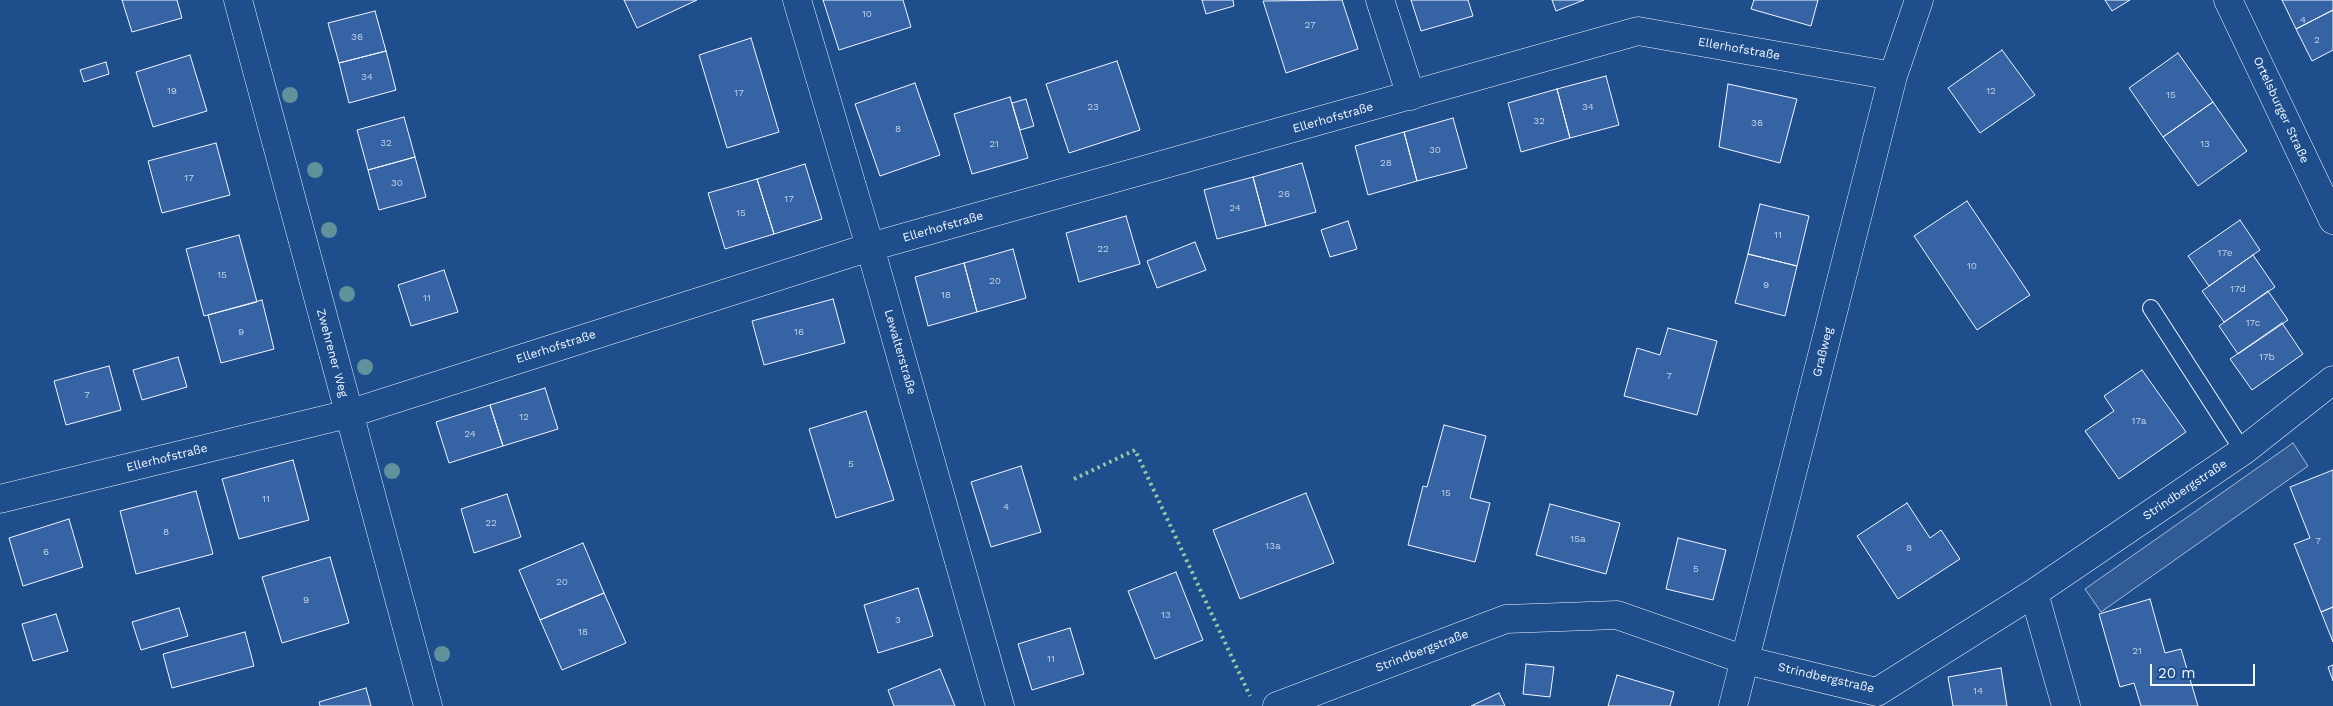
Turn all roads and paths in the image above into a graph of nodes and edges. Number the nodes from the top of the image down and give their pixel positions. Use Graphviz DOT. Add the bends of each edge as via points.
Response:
graph roads {
  1 [pos="238,0"];
  2 [pos="796,0"];
  3 [pos="1380,0"];
  4 [pos="1919,0"];
  5 [pos="2228,0"];
  6 [pos="1893,76"];
  7 [pos="1410,96"];
  8 [pos="2333,220"];
  9 [pos="870,247"];
  10 [pos="2151,308"];
  11 [pos="2333,380"];
  12 [pos="348,414"];
  13 [pos="2243,451"];
  14 [pos="0,499"];
  15 [pos="2034,593"];
  16 [pos="1745,660"];
  17 [pos="1876,699"];
  18 [pos="428,706"];
  19 [pos="1000,706"];
  20 [pos="1277,706"];
  21 [pos="1733,706"];
  22 [pos="2066,706"];
  1 -- 12 [label="street, Zwehrener Weg"];
  2 -- 9 [label="street, Lewalterstraße"];
  3 -- 7 [label="street"];
  4 -- 6 [label="street, Graßweg"];
  5 -- 8 [label="street, Ortelsburger Straße"];
  6 -- 7 [label="street, Ellerhofstraße" via="1638,31"];
  6 -- 16 [label="street, Graßweg"];
  7 -- 9 [label="street, Ellerhofstraße"];
  9 -- 12 [label="street, Ellerhofstraße"];
  9 -- 19 [label="street, Lewalterstraße"];
  10 -- 13 [label="lane"];
  11 -- 13 [label="street, Strindbergstraße"];
  12 -- 14 [label="street, Ellerhofstraße"];
  12 -- 18 [label="street, Zwehrener Weg"];
  13 -- 15 [label="street, Strindbergstraße"];
  15 -- 17 [label="street, Strindbergstraße"];
  15 -- 22 [label="street"];
  16 -- 17 [label="street, Strindbergstraße"];
  16 -- 20 [label="street, Strindbergstraße" via="1617,615 1506,620"];
  16 -- 21 [label="street, Graßweg"];
}
